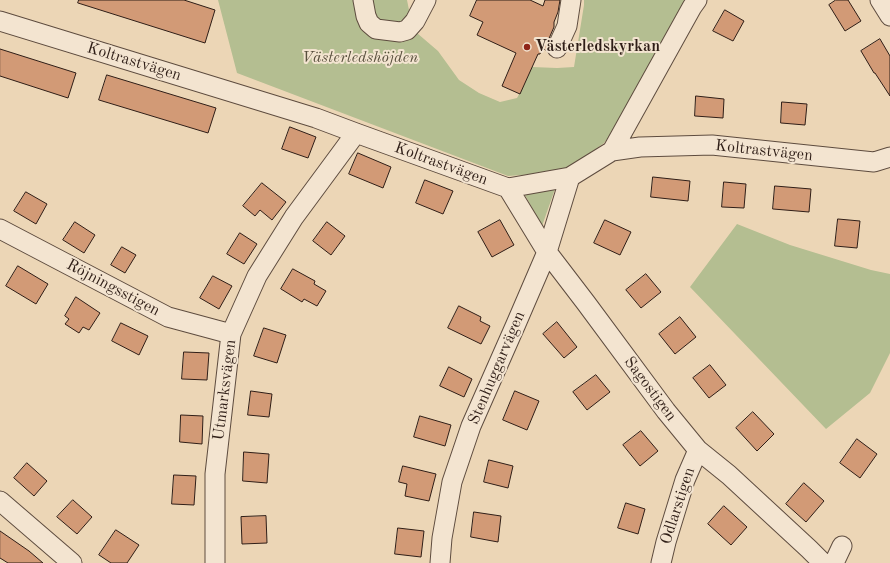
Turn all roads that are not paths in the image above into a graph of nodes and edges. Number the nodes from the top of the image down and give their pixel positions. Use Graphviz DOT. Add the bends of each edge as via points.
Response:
graph roads {
  1 [pos="363,0"];
  2 [pos="426,0"];
  3 [pos="571,0"];
  4 [pos="697,0"];
  5 [pos="880,0"];
  6 [pos="890,16"];
  7 [pos="0,21"];
  8 [pos="558,48"];
  9 [pos="356,133"];
  10 [pos="612,151"];
  11 [pos="890,157"];
  12 [pos="570,177"];
  13 [pos="508,188"];
  14 [pos="0,229"];
  15 [pos="546,252"];
  16 [pos="231,334"];
  17 [pos="698,450"];
  18 [pos="0,501"];
  19 [pos="842,546"];
  20 [pos="72,563"];
  21 [pos="215,563"];
  22 [pos="440,563"];
  23 [pos="661,563"];
  24 [pos="823,563"];
  25 [pos="834,563"];
  1 -- 2 [label="street" via="369,23 376,29 400,32 407,30 415,21"];
  3 -- 8 [label="street"];
  4 -- 10 [label="street"];
  5 -- 6 [label="street"];
  7 -- 9 [label="street, Koltrastvägen" via="316,118"];
  9 -- 13 [label="street, Koltrastvägen"];
  9 -- 16 [label="street, Utmarksvägen" via="294,217 257,276"];
  10 -- 11 [label="street, Koltrastvägen" via="640,147 712,145 874,162"];
  10 -- 12 [label="street, Koltrastvägen"];
  12 -- 13 [label="street, Koltrastvägen"];
  12 -- 15 [label="street, Stenhuggarvägen"];
  13 -- 15 [label="street, Sagostigen"];
  14 -- 16 [label="street, Röjningsstigen" via="168,317"];
  15 -- 17 [label="street, Sagostigen"];
  15 -- 22 [label="street, Stenhuggarvägen" via="471,426 452,482"];
  16 -- 21 [label="street, Utmarksvägen" via="216,474"];
  17 -- 23 [label="street, Odlarstigen" via="685,480"];
  17 -- 24 [label="street, Sagostigen" via="729,475"];
  18 -- 20 [label="street"];
  19 -- 25 [label="street"];
}
